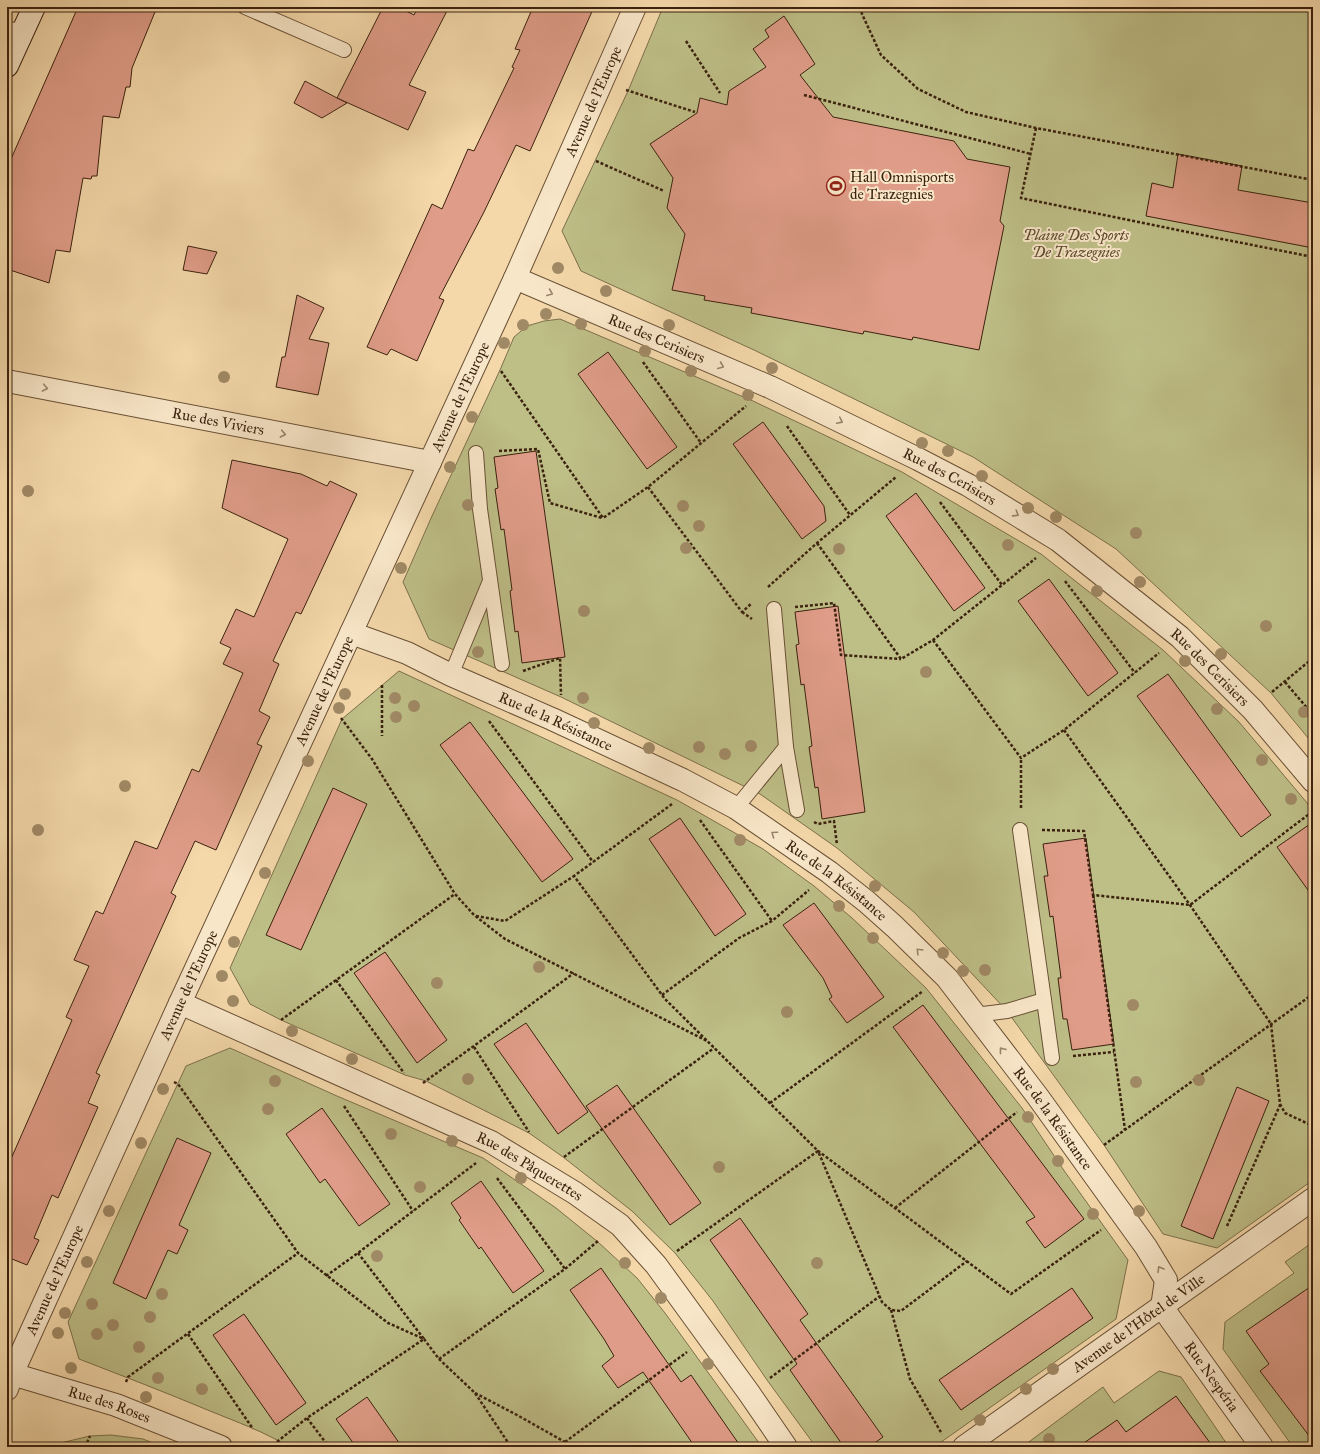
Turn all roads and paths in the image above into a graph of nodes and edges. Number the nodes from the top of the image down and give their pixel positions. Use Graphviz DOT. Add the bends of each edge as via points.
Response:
graph roads {
  1 [pos="34,7"];
  2 [pos="244,7"];
  3 [pos="635,7"];
  4 [pos="860,7"];
  5 [pos="15,30"];
  6 [pos="686,41"];
  7 [pos="344,50"];
  8 [pos="7,66"];
  9 [pos="602,80"];
  10 [pos="720,94"];
  11 [pos="804,95"];
  12 [pos="695,112"];
  13 [pos="1036,128"];
  14 [pos="571,150"];
  15 [pos="1031,154"];
  16 [pos="1313,180"];
  17 [pos="664,191"];
  18 [pos="1313,257"];
  19 [pos="515,278"];
  20 [pos="640,358"];
  21 [pos="500,370"];
  22 [pos="7,381"];
  23 [pos="770,387"];
  24 [pos="787,426"];
  25 [pos="701,443"];
  26 [pos="476,453"];
  27 [pos="918,459"];
  28 [pos="430,462"];
  29 [pos="648,487"];
  30 [pos="940,502"];
  31 [pos="850,515"];
  32 [pos="603,518"];
  33 [pos="1058,540"];
  34 [pos="817,543"];
  35 [pos="1064,579"];
  36 [pos="490,581"];
  37 [pos="1002,585"];
  38 [pos="765,591"];
  39 [pos="753,601"];
  40 [pos="774,610"];
  41 [pos="351,633"];
  42 [pos="1180,637"];
  43 [pos="933,640"];
  44 [pos="1313,658"];
  45 [pos="901,659"];
  46 [pos="502,664"];
  47 [pos="1135,673"];
  48 [pos="451,675"];
  49 [pos="1285,682"];
  50 [pos="382,686"];
  51 [pos="561,697"];
  52 [pos="318,702"];
  53 [pos="1253,710"];
  54 [pos="1313,715"];
  55 [pos="485,716"];
  56 [pos="1064,730"];
  57 [pos="382,736"];
  58 [pos="786,747"];
  59 [pos="1021,758"];
  60 [pos="683,780"];
  61 [pos="1313,781"];
  62 [pos="736,808"];
  63 [pos="797,810"];
  64 [pos="1313,811"];
  65 [pos="696,814"];
  66 [pos="1020,830"];
  67 [pos="837,848"];
  68 [pos="593,862"];
  69 [pos="830,872"];
  70 [pos="574,876"];
  71 [pos="455,894"];
  72 [pos="1093,895"];
  73 [pos="1190,905"];
  74 [pos="474,916"];
  75 [pos="772,921"];
  76 [pos="574,973"];
  77 [pos="947,978"];
  78 [pos="336,980"];
  79 [pos="1313,994"];
  80 [pos="662,995"];
  81 [pos="1044,1000"];
  82 [pos="180,1003"];
  83 [pos="975,1015"];
  84 [pos="1271,1024"];
  85 [pos="264,1041"];
  86 [pos="709,1043"];
  87 [pos="474,1047"];
  88 [pos="714,1048"];
  89 [pos="1114,1052"];
  90 [pos="1052,1058"];
  91 [pos="149,1072"];
  92 [pos="405,1075"];
  93 [pos="346,1078"];
  94 [pos="1038,1097"];
  95 [pos="770,1103"];
  96 [pos="1280,1104"];
  97 [pos="411,1106"];
  98 [pos="1313,1126"];
  99 [pos="1125,1130"];
  100 [pos="529,1133"];
  101 [pos="491,1142"];
  102 [pos="818,1151"];
  103 [pos="1083,1160"];
  104 [pos="542,1173"];
  105 [pos="496,1177"];
  106 [pos="1313,1199"];
  107 [pos="895,1208"];
  108 [pos="413,1211"];
  109 [pos="1123,1215"];
  110 [pos="620,1226"];
  111 [pos="1226,1227"];
  112 [pos="298,1253"];
  113 [pos="358,1254"];
  114 [pos="967,1261"];
  115 [pos="656,1265"];
  116 [pos="565,1270"];
  117 [pos="326,1276"];
  118 [pos="880,1296"];
  119 [pos="1162,1306"];
  120 [pos="891,1310"];
  121 [pos="188,1334"];
  122 [pos="424,1339"];
  123 [pos="711,1340"];
  124 [pos="439,1359"];
  125 [pos="9,1379"];
  126 [pos="475,1393"];
  127 [pos="749,1393"];
  128 [pos="116,1406"];
  129 [pos="307,1418"];
  130 [pos="253,1429"];
  131 [pos="90,1436"];
  132 [pos="565,1442"];
  133 [pos="954,1443"];
  134 [pos="85,1447"];
  135 [pos="221,1447"];
  136 [pos="276,1447"];
  137 [pos="329,1447"];
  138 [pos="510,1447"];
  139 [pos="570,1447"];
  140 [pos="786,1447"];
  141 [pos="1262,1447"];
  1 -- 5 [label="street"];
  2 -- 7 [label="lane"];
  3 -- 9 [label="street, Avenue de l'Europe"];
  4 -- 13 [label="path" via="881,55 918,88 966,112"];
  5 -- 8 [label="street"];
  6 -- 10 [label="path"];
  9 -- 12 [label="path"];
  9 -- 14 [label="street, Avenue de l'Europe"];
  11 -- 15 [label="path"];
  13 -- 15 [label="path"];
  13 -- 16 [label="path"];
  14 -- 17 [label="path"];
  14 -- 19 [label="street, Avenue de l'Europe"];
  15 -- 18 [label="path" via="1022,198"];
  19 -- 23 [label="street, Rue des Cerisiers, one-way"];
  19 -- 28 [label="street, Avenue de l'Europe"];
  20 -- 25 [label="path"];
  21 -- 32 [label="path"];
  22 -- 28 [label="street, Rue des Viviers, one-way"];
  23 -- 25 [label="path"];
  23 -- 27 [label="street, Rue des Cerisiers, one-way"];
  24 -- 31 [label="path"];
  25 -- 29 [label="path"];
  26 -- 32 [label="path" via="538,449 550,503"];
  26 -- 36 [label="lane" via="480,509"];
  27 -- 31 [label="path"];
  27 -- 33 [label="street, Rue des Cerisiers, one-way" via="968,485"];
  28 -- 41 [label="street, Avenue de l'Europe"];
  29 -- 32 [label="path"];
  29 -- 39 [label="path" via="742,612"];
  30 -- 37 [label="path"];
  31 -- 34 [label="path"];
  33 -- 37 [label="path"];
  33 -- 42 [label="street, Rue des Cerisiers"];
  34 -- 38 [label="path"];
  34 -- 45 [label="path"];
  35 -- 47 [label="path"];
  36 -- 46 [label="lane"];
  36 -- 48 [label="lane"];
  37 -- 43 [label="path"];
  40 -- 45 [label="path" via="834,603 841,655"];
  40 -- 58 [label="lane"];
  41 -- 48 [label="street, Rue de la Résistance" via="407,654"];
  41 -- 52 [label="street, Avenue de l'Europe"];
  42 -- 47 [label="path"];
  42 -- 53 [label="street, Rue des Cerisiers"];
  43 -- 45 [label="path"];
  43 -- 59 [label="path"];
  44 -- 49 [label="path"];
  46 -- 51 [label="path" via="519,672 560,658"];
  47 -- 56 [label="path"];
  48 -- 60 [label="street, Rue de la Résistance"];
  49 -- 53 [label="path"];
  49 -- 54 [label="path"];
  50 -- 57 [label="path"];
  52 -- 71 [label="path" via="337,713 372,759"];
  52 -- 82 [label="street, Avenue de l'Europe"];
  53 -- 61 [label="street, Rue des Cerisiers"];
  55 -- 68 [label="path"];
  56 -- 59 [label="path"];
  56 -- 73 [label="path"];
  58 -- 62 [label="lane"];
  58 -- 63 [label="lane"];
  59 -- 66 [label="path"];
  60 -- 62 [label="street, Rue de la Résistance"];
  60 -- 68 [label="path" via="679,799"];
  69 -- 62 [label="street, Rue de la Résistance, one-way"];
  63 -- 67 [label="path" via="818,824 834,821"];
  64 -- 73 [label="path"];
  65 -- 75 [label="path"];
  66 -- 72 [label="path" via="1084,830"];
  66 -- 81 [label="lane"];
  68 -- 70 [label="path"];
  69 -- 75 [label="path"];
  77 -- 69 [label="street, Rue de la Résistance, one-way" via="895,927"];
  70 -- 74 [label="path" via="505,921"];
  70 -- 80 [label="path"];
  71 -- 74 [label="path"];
  71 -- 78 [label="path"];
  72 -- 73 [label="path"];
  72 -- 89 [label="path"];
  73 -- 84 [label="path"];
  74 -- 76 [label="path" via="505,939"];
  75 -- 80 [label="path" via="739,938"];
  76 -- 86 [label="path"];
  76 -- 87 [label="path"];
  77 -- 83 [label="street, Rue de la Résistance"];
  77 -- 95 [label="path" via="926,988"];
  78 -- 85 [label="path" via="273,1025"];
  78 -- 92 [label="path"];
  79 -- 84 [label="path"];
  80 -- 86 [label="path"];
  81 -- 83 [label="lane" via="1007,1011"];
  81 -- 90 [label="lane"];
  82 -- 85 [label="street, Rue des Pâquerettes"];
  82 -- 91 [label="street, Avenue de l'Europe"];
  94 -- 83 [label="street, Rue de la Résistance, one-way"];
  84 -- 96 [label="path"];
  84 -- 99 [label="path"];
  85 -- 93 [label="street, Rue des Pâquerettes"];
  86 -- 88 [label="path"];
  87 -- 97 [label="path" via="419,1085"];
  87 -- 100 [label="path"];
  88 -- 95 [label="path"];
  88 -- 104 [label="path"];
  89 -- 90 [label="path"];
  89 -- 99 [label="path"];
  91 -- 112 [label="path" via="178,1084"];
  91 -- 125 [label="street, Avenue de l'Europe"];
  93 -- 97 [label="street, Rue des Pâquerettes"];
  93 -- 108 [label="path" via="337,1096"];
  94 -- 103 [label="street, Rue de la Résistance"];
  94 -- 107 [label="path"];
  95 -- 102 [label="path"];
  96 -- 98 [label="path" via="1285,1113"];
  96 -- 111 [label="path"];
  97 -- 101 [label="street, Rue des Pâquerettes"];
  99 -- 103 [label="path"];
  101 -- 104 [label="street, Rue des Pâquerettes"];
  101 -- 108 [label="path" via="483,1158"];
  102 -- 107 [label="path"];
  102 -- 115 [label="path"];
  102 -- 118 [label="path"];
  103 -- 109 [label="street, Rue de la Résistance"];
  104 -- 110 [label="street, Rue des Pâquerettes" via="575,1193"];
  105 -- 116 [label="path"];
  106 -- 119 [label="street, Avenue de l'Hôtel de Ville"];
  107 -- 114 [label="path"];
  108 -- 113 [label="path"];
  109 -- 114 [label="path" via="1011,1294"];
  119 -- 109 [label="street, Rue de la Résistance, one-way" via="1166,1280 1146,1246"];
  110 -- 115 [label="street, Rue des Pâquerettes"];
  110 -- 116 [label="path"];
  112 -- 117 [label="path"];
  112 -- 121 [label="path"];
  113 -- 117 [label="path"];
  113 -- 122 [label="path"];
  114 -- 120 [label="path" via="901,1311"];
  115 -- 123 [label="street, Rue des Pâquerettes"];
  116 -- 124 [label="path"];
  117 -- 122 [label="path" via="388,1323"];
  118 -- 120 [label="path" via="882,1302"];
  118 -- 127 [label="path"];
  119 -- 133 [label="street, Avenue de l'Hôtel de Ville"];
  119 -- 141 [label="street, Rue Nespéria"];
  120 -- 133 [label="path" via="910,1379"];
  121 -- 128 [label="path" via="128,1377"];
  121 -- 130 [label="path"];
  122 -- 124 [label="path"];
  122 -- 129 [label="path"];
  123 -- 127 [label="street, Rue des Pâquerettes"];
  123 -- 132 [label="path" via="691,1350"];
  124 -- 126 [label="path"];
  125 -- 128 [label="street, Rue des Roses"];
  126 -- 132 [label="path"];
  126 -- 138 [label="path"];
  127 -- 140 [label="street, Rue des Pâquerettes"];
  128 -- 135 [label="street, Rue des Roses"];
  129 -- 136 [label="path" via="278,1440"];
  129 -- 137 [label="path"];
  131 -- 134 [label="path"];
  132 -- 139 [label="path"];
}
